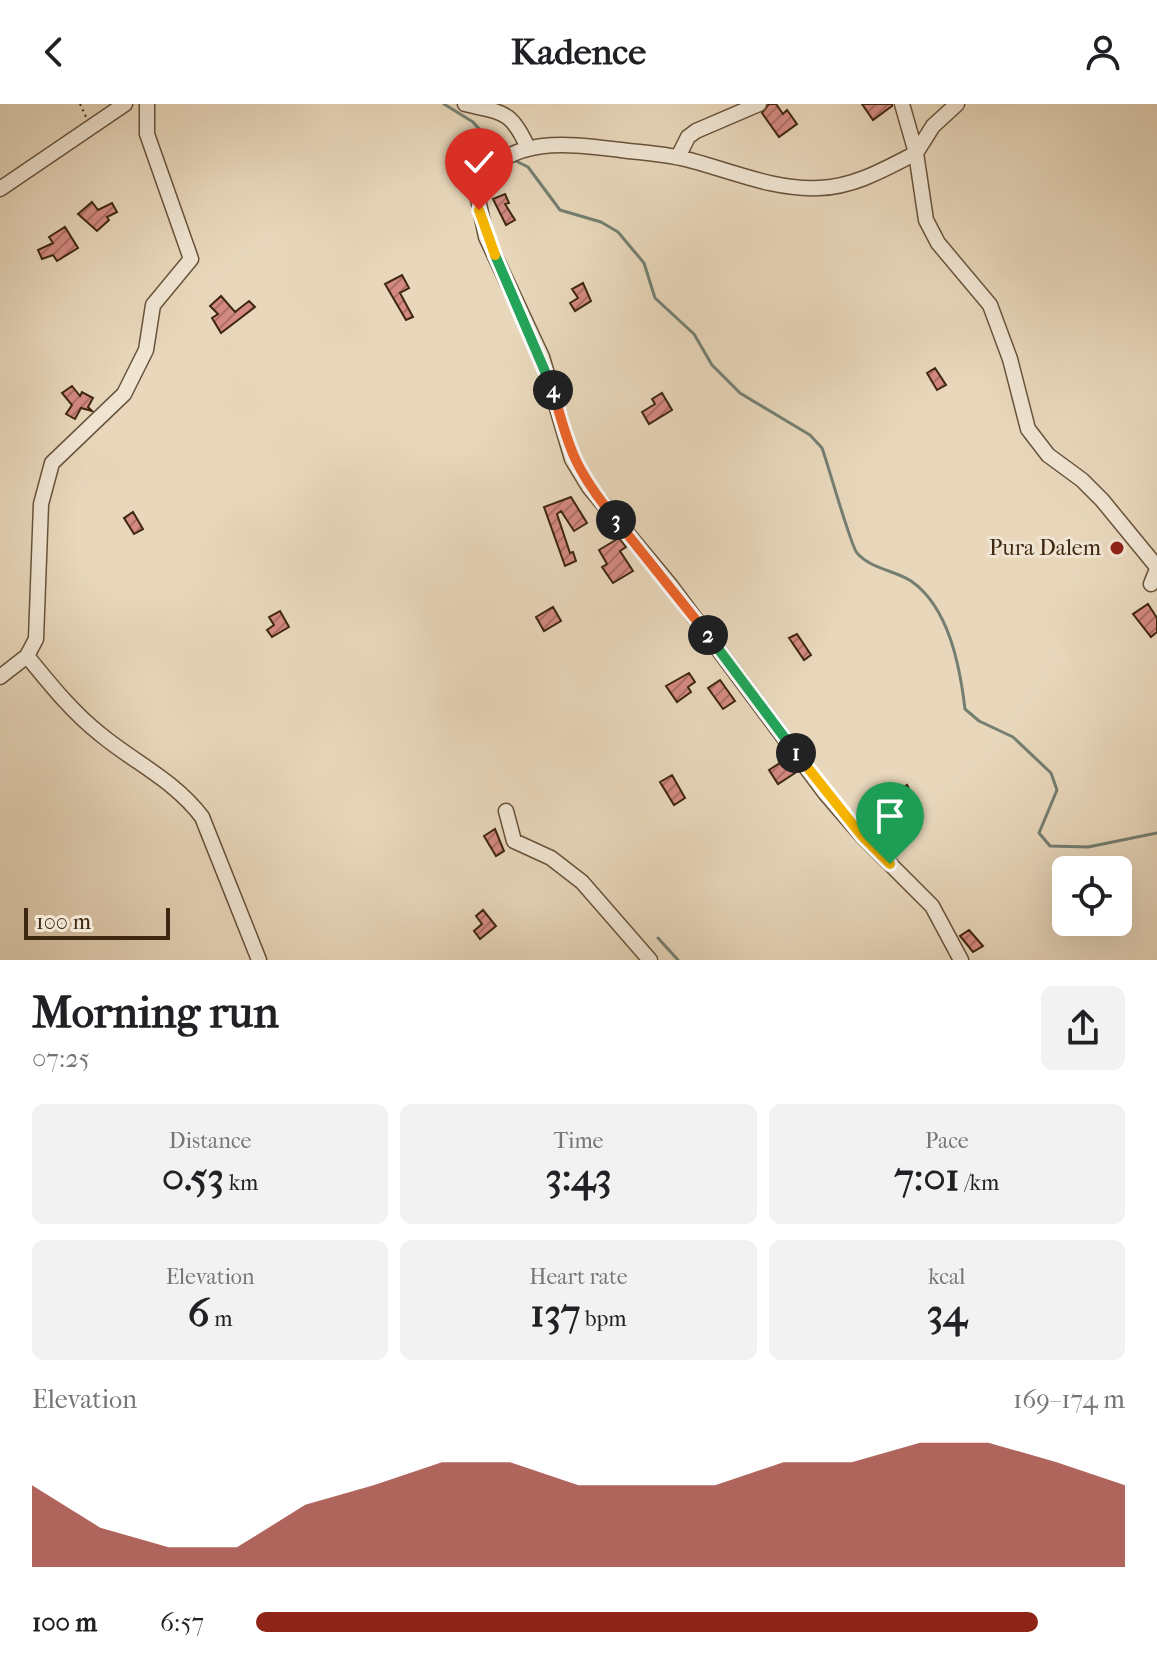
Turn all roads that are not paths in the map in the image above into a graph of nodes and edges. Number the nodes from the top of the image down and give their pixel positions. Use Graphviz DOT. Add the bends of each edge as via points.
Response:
graph roads {
  1 [pos="125,104"];
  2 [pos="147,104"];
  3 [pos="465,104"];
  4 [pos="759,104"];
  5 [pos="902,104"];
  6 [pos="957,104"];
  7 [pos="528,148"];
  8 [pos="916,153"];
  9 [pos="678,157"];
  10 [pos="0,189"];
  11 [pos="1157,568"];
  12 [pos="1151,584"];
  13 [pos="27,656"];
  14 [pos="0,677"];
  15 [pos="506,811"];
  16 [pos="259,960"];
  17 [pos="650,960"];
  18 [pos="961,960"];
  1 -- 10 [label="street"];
  2 -- 13 [label="street" via="147,134 190,265 153,305 146,350 124,394 52,463 41,504 36,639"];
  3 -- 7 [label="street" via="503,111 517,124"];
  4 -- 9 [label="street" via="696,131"];
  5 -- 8 [label="street"];
  6 -- 8 [label="street" via="933,126"];
  7 -- 9 [label="street" via="563,145"];
  7 -- 18 [label="street" via="508,155 484,174 477,188 479,210 486,237 542,357 572,459 825,793 932,906"];
  8 -- 9 [label="street" via="861,180 822,188 783,186"];
  8 -- 11 [label="street" via="926,220 938,243 990,305 1028,429 1048,455 1102,500"];
  11 -- 12 [label="street"];
  13 -- 14 [label="street"];
  13 -- 16 [label="street" via="99,733 162,775 195,807"];
  15 -- 17 [label="street" via="514,841 551,858 582,882"];
}
